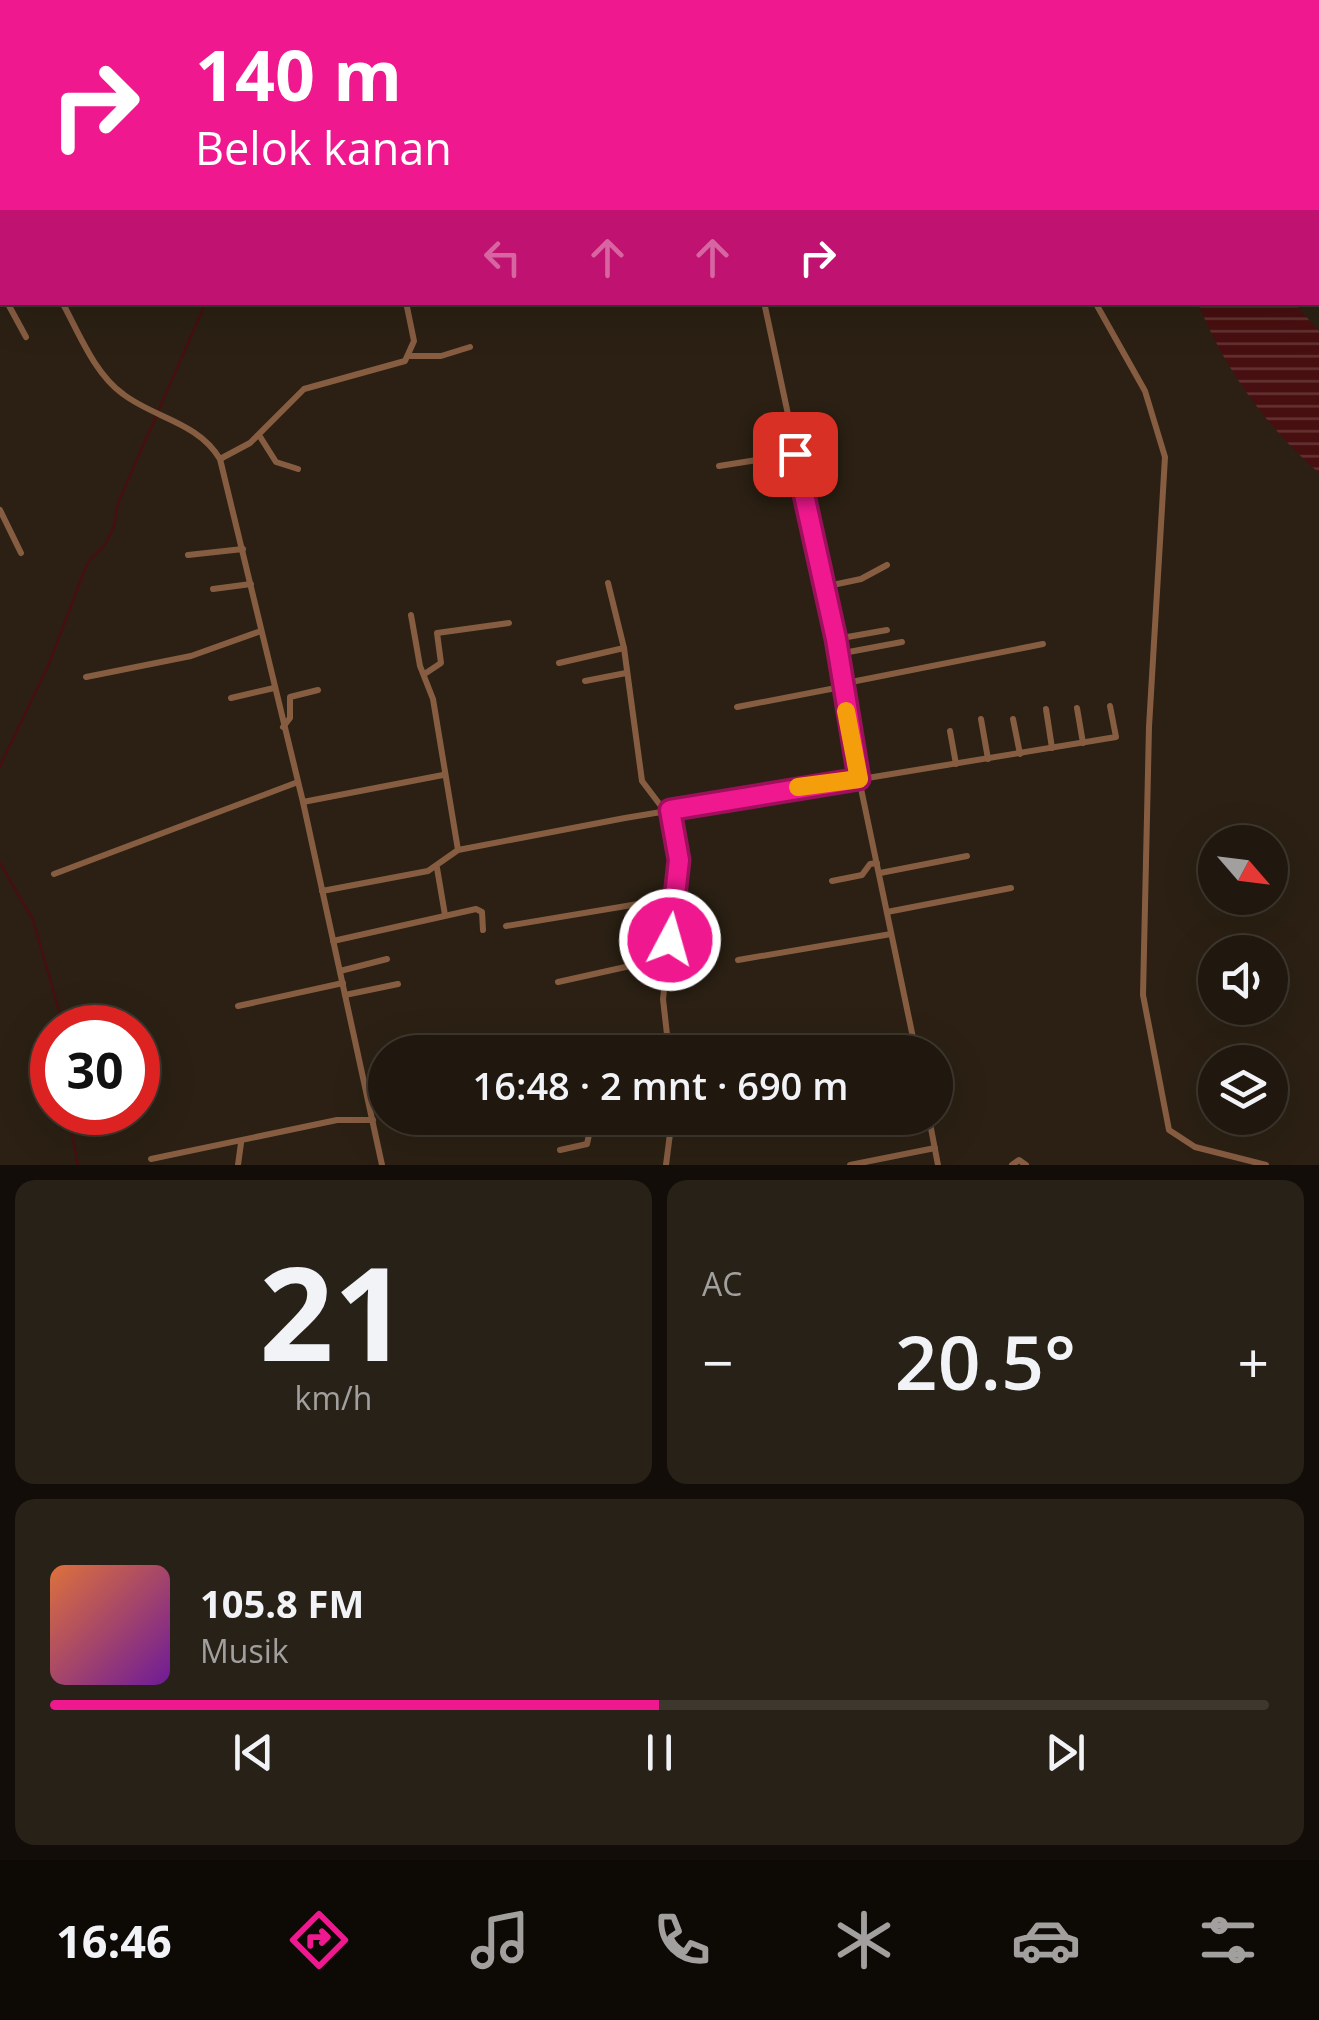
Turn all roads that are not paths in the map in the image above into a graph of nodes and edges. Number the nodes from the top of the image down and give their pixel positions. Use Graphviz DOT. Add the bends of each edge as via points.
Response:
graph roads {
  1 [pos="10,305"];
  2 [pos="64,305"];
  3 [pos="407,305"];
  4 [pos="765,305"];
  5 [pos="1097,305"];
  6 [pos="26,337"];
  7 [pos="470,347"];
  8 [pos="410,356"];
  9 [pos="260,435"];
  10 [pos="795,454"];
  11 [pos="220,459"];
  12 [pos="719,466"];
  13 [pos="298,469"];
  14 [pos="0,510"];
  15 [pos="243,549"];
  16 [pos="22,553"];
  17 [pos="188,555"];
  18 [pos="887,565"];
  19 [pos="608,583"];
  20 [pos="251,584"];
  21 [pos="824,586"];
  22 [pos="213,589"];
  23 [pos="411,615"];
  24 [pos="508,623"];
  25 [pos="261,630"];
  26 [pos="887,630"];
  27 [pos="836,639"];
  28 [pos="902,642"];
  29 [pos="1043,644"];
  30 [pos="624,648"];
  31 [pos="838,654"];
  32 [pos="559,663"];
  33 [pos="426,673"];
  34 [pos="626,673"];
  35 [pos="86,677"];
  36 [pos="585,681"];
  37 [pos="841,686"];
  38 [pos="274,688"];
  39 [pos="318,690"];
  40 [pos="231,698"];
  41 [pos="737,706"];
  42 [pos="1110,706"];
  43 [pos="1077,708"];
  44 [pos="1046,710"];
  45 [pos="981,718"];
  46 [pos="1013,719"];
  47 [pos="282,728"];
  48 [pos="950,731"];
  49 [pos="1083,743"];
  50 [pos="1052,748"];
  51 [pos="1020,754"];
  52 [pos="988,759"];
  53 [pos="956,764"];
  54 [pos="444,775"];
  55 [pos="859,779"];
  56 [pos="298,782"];
  57 [pos="303,802"];
  58 [pos="667,810"];
  59 [pos="458,850"];
  60 [pos="966,856"];
  61 [pos="877,863"];
  62 [pos="437,868"];
  63 [pos="880,873"];
  64 [pos="54,874"];
  65 [pos="832,881"];
  66 [pos="1010,888"];
  67 [pos="322,890"];
  68 [pos="674,898"];
  69 [pos="887,912"];
  70 [pos="445,915"];
  71 [pos="506,926"];
  72 [pos="483,930"];
  73 [pos="891,934"];
  74 [pos="334,941"];
  75 [pos="666,958"];
  76 [pos="387,959"];
  77 [pos="738,960"];
  78 [pos="340,971"];
  79 [pos="558,982"];
  80 [pos="343,983"];
  81 [pos="398,984"];
  82 [pos="345,994"];
  83 [pos="238,1006"];
  84 [pos="666,1035"];
  85 [pos="912,1035"];
  86 [pos="368,1098"];
  87 [pos="368,1120"];
  88 [pos="376,1135"];
  89 [pos="590,1135"];
  90 [pos="669,1135"];
  91 [pos="932,1135"];
  92 [pos="241,1143"];
  93 [pos="935,1148"];
  94 [pos="560,1150"];
  95 [pos="151,1159"];
  96 [pos="238,1165"];
  97 [pos="382,1165"];
  98 [pos="666,1165"];
  99 [pos="850,1165"];
  100 [pos="938,1165"];
  101 [pos="1012,1165"];
  102 [pos="1026,1165"];
  103 [pos="1266,1165"];
  1 -- 6 [label="street"];
  2 -- 11 [label="street" via="102,375 123,395 198,435"];
  3 -- 8 [label="street"];
  4 -- 10 [label="street"];
  5 -- 103 [label="street" via="1145,391 1165,457 1141,962 1165,1122 1184,1142"];
  7 -- 8 [label="street"];
  8 -- 9 [label="street" via="384,370 304,389"];
  9 -- 11 [label="street"];
  9 -- 13 [label="street" via="276,462"];
  10 -- 12 [label="street"];
  10 -- 21 [label="street"];
  11 -- 15 [label="street"];
  14 -- 16 [label="street"];
  15 -- 17 [label="street"];
  15 -- 20 [label="street"];
  18 -- 21 [label="street" via="861,579"];
  19 -- 30 [label="street"];
  20 -- 22 [label="street"];
  20 -- 25 [label="street"];
  21 -- 27 [label="street"];
  23 -- 33 [label="street"];
  24 -- 33 [label="street" via="437,634 442,664"];
  25 -- 35 [label="street" via="191,656"];
  25 -- 38 [label="street"];
  26 -- 27 [label="street"];
  27 -- 31 [label="street"];
  28 -- 31 [label="street"];
  29 -- 37 [label="street"];
  30 -- 32 [label="street"];
  30 -- 34 [label="street"];
  31 -- 37 [label="street"];
  33 -- 54 [label="street"];
  34 -- 36 [label="street"];
  34 -- 58 [label="street" via="642,781"];
  37 -- 41 [label="street"];
  37 -- 55 [label="street"];
  38 -- 40 [label="street"];
  38 -- 47 [label="street"];
  39 -- 47 [label="street" via="290,697 290,718"];
  42 -- 49 [label="street" via="1116,737"];
  43 -- 49 [label="street"];
  44 -- 50 [label="street"];
  45 -- 52 [label="street"];
  46 -- 51 [label="street"];
  47 -- 56 [label="street"];
  48 -- 53 [label="street"];
  49 -- 50 [label="street"];
  50 -- 51 [label="street"];
  51 -- 52 [label="street"];
  52 -- 53 [label="street"];
  53 -- 55 [label="street"];
  54 -- 57 [label="street"];
  54 -- 59 [label="street"];
  55 -- 58 [label="street"];
  55 -- 61 [label="street"];
  56 -- 57 [label="street"];
  56 -- 64 [label="street"];
  57 -- 67 [label="street"];
  58 -- 59 [label="street"];
  58 -- 68 [label="street" via="678,847"];
  59 -- 62 [label="street"];
  60 -- 63 [label="street"];
  61 -- 63 [label="street"];
  61 -- 65 [label="street" via="862,875"];
  62 -- 67 [label="street"];
  62 -- 70 [label="street"];
  63 -- 69 [label="street"];
  66 -- 69 [label="street"];
  67 -- 74 [label="street"];
  68 -- 71 [label="street"];
  68 -- 75 [label="street"];
  69 -- 73 [label="street"];
  70 -- 72 [label="street" via="480,910"];
  70 -- 74 [label="street"];
  73 -- 77 [label="street"];
  73 -- 85 [label="street"];
  74 -- 78 [label="street"];
  75 -- 79 [label="street"];
  75 -- 84 [label="street"];
  76 -- 78 [label="street"];
  78 -- 80 [label="street"];
  80 -- 82 [label="street"];
  80 -- 83 [label="street"];
  81 -- 82 [label="street"];
  82 -- 86 [label="street"];
  87 -- 92 [label="street" via="338,1120"];
  88 -- 97 [label="street"];
  89 -- 94 [label="street" via="588,1144"];
  90 -- 98 [label="street"];
  91 -- 93 [label="street"];
  92 -- 95 [label="street"];
  92 -- 96 [label="street"];
  93 -- 99 [label="street"];
  93 -- 100 [label="street"];
  101 -- 102 [label="street"];
}
